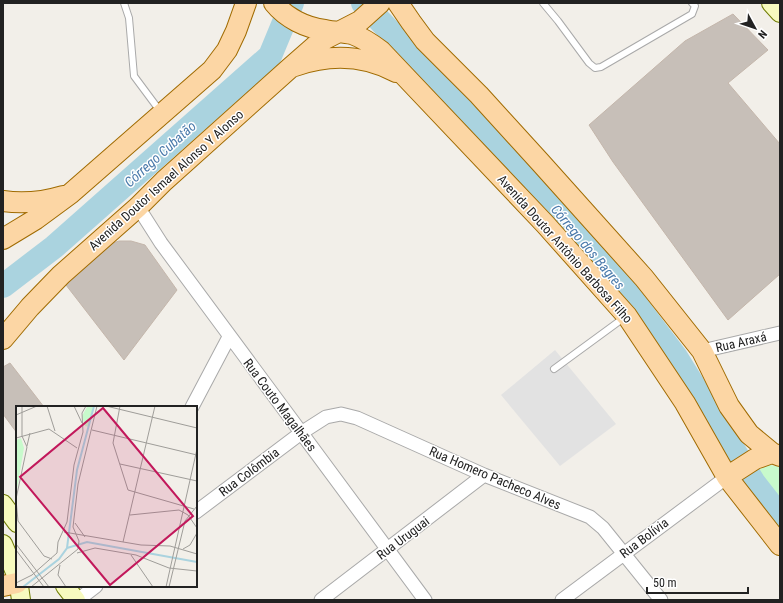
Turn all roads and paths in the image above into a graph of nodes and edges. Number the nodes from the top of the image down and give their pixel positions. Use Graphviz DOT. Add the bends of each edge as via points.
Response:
graph roads {
  1 [pos="124,3"];
  2 [pos="246,3"];
  3 [pos="386,3"];
  4 [pos="543,3"];
  5 [pos="692,3"];
  6 [pos="771,3"];
  7 [pos="280,8"];
  8 [pos="780,13"];
  9 [pos="339,32"];
  10 [pos="290,68"];
  11 [pos="407,78"];
  12 [pos="162,114"];
  13 [pos="70,194"];
  14 [pos="3,201"];
  15 [pos="138,207"];
  16 [pos="3,239"];
  17 [pos="627,316"];
  18 [pos="780,332"];
  19 [pos="229,337"];
  20 [pos="3,339"];
  21 [pos="702,351"];
  22 [pos="554,369"];
  23 [pos="193,406"];
  24 [pos="301,433"];
  25 [pos="769,456"];
  26 [pos="731,474"];
  27 [pos="484,475"];
  28 [pos="3,504"];
  29 [pos="197,511"];
  30 [pos="16,522"];
  31 [pos="3,544"];
  32 [pos="780,545"];
  33 [pos="387,550"];
  34 [pos="624,554"];
  35 [pos="16,575"];
  36 [pos="16,583"];
  37 [pos="3,586"];
  38 [pos="19,587"];
  39 [pos="66,587"];
  40 [pos="95,587"];
  41 [pos="21,600"];
  42 [pos="77,600"];
  43 [pos="321,600"];
  44 [pos="425,600"];
  45 [pos="562,600"];
  46 [pos="661,600"];
  1 -- 12 [label="lane" via="129,18 134,76"];
  2 -- 12 [label="main road" via="227,50 212,70"];
  3 -- 9 [label="main road, Avenida Doutor Ismael Alonso Y Alonso"];
  3 -- 21 [label="main road" via="411,22 425,41 479,95 573,198 644,278"];
  4 -- 5 [label="lane" via="589,64 595,68 601,67 692,14 695,6"];
  6 -- 8 [label="street"];
  7 -- 9 [label="main road, Avenida Doutor Antônio Barbosa Filho" via="302,24"];
  9 -- 10 [label="main road, Avenida Doutor Ismael Alonso Y Alonso" via="315,46"];
  9 -- 11 [label="main road, Avenida Doutor Antônio Barbosa Filho" via="351,34 371,43"];
  10 -- 11 [label="main road" via="308,61 348,57 375,62"];
  10 -- 15 [label="main road, Avenida Doutor Ismael Alonso Y Alonso"];
  11 -- 17 [label="main road, Avenida Doutor Antônio Barbosa Filho" via="545,224"];
  12 -- 13 [label="main road"];
  13 -- 14 [label="main road" via="35,202"];
  13 -- 16 [label="main road"];
  15 -- 19 [label="street, Rua Couto Magalhães"];
  15 -- 20 [label="main road, Avenida Doutor Ismael Alonso Y Alonso" via="61,275"];
  17 -- 22 [label="lane"];
  17 -- 26 [label="main road, Avenida Doutor Antônio Barbosa Filho"];
  18 -- 21 [label="street, Rua Araxá"];
  19 -- 23 [label="street"];
  19 -- 24 [label="street, Rua Couto Magalhães"];
  21 -- 25 [label="main road" via="729,406"];
  24 -- 27 [label="street, Rua Homero Pacheco Alves" via="326,417 341,414 357,418"];
  24 -- 29 [label="street, Rua Colômbia"];
  24 -- 33 [label="street, Rua Couto Magalhães"];
  25 -- 26 [label="main road"];
  26 -- 32 [label="main road, Avenida Doutor Antônio Barbosa Filho"];
  26 -- 34 [label="street, Rua Bolívia"];
  27 -- 33 [label="street, Rua Uruguai"];
  27 -- 34 [label="street, Rua Homero Pacheco Alves" via="590,517 603,528"];
  28 -- 30 [label="street"];
  31 -- 35 [label="street"];
  33 -- 43 [label="street, Rua Uruguai"];
  33 -- 44 [label="street, Rua Couto Magalhães"];
  34 -- 45 [label="street, Rua Bolívia"];
  34 -- 46 [label="street, Rua Homero Pacheco Alves"];
  36 -- 37 [label="main road"];
  38 -- 41 [label="street"];
  39 -- 42 [label="street"];
  40 -- 42 [label="street"];
}
